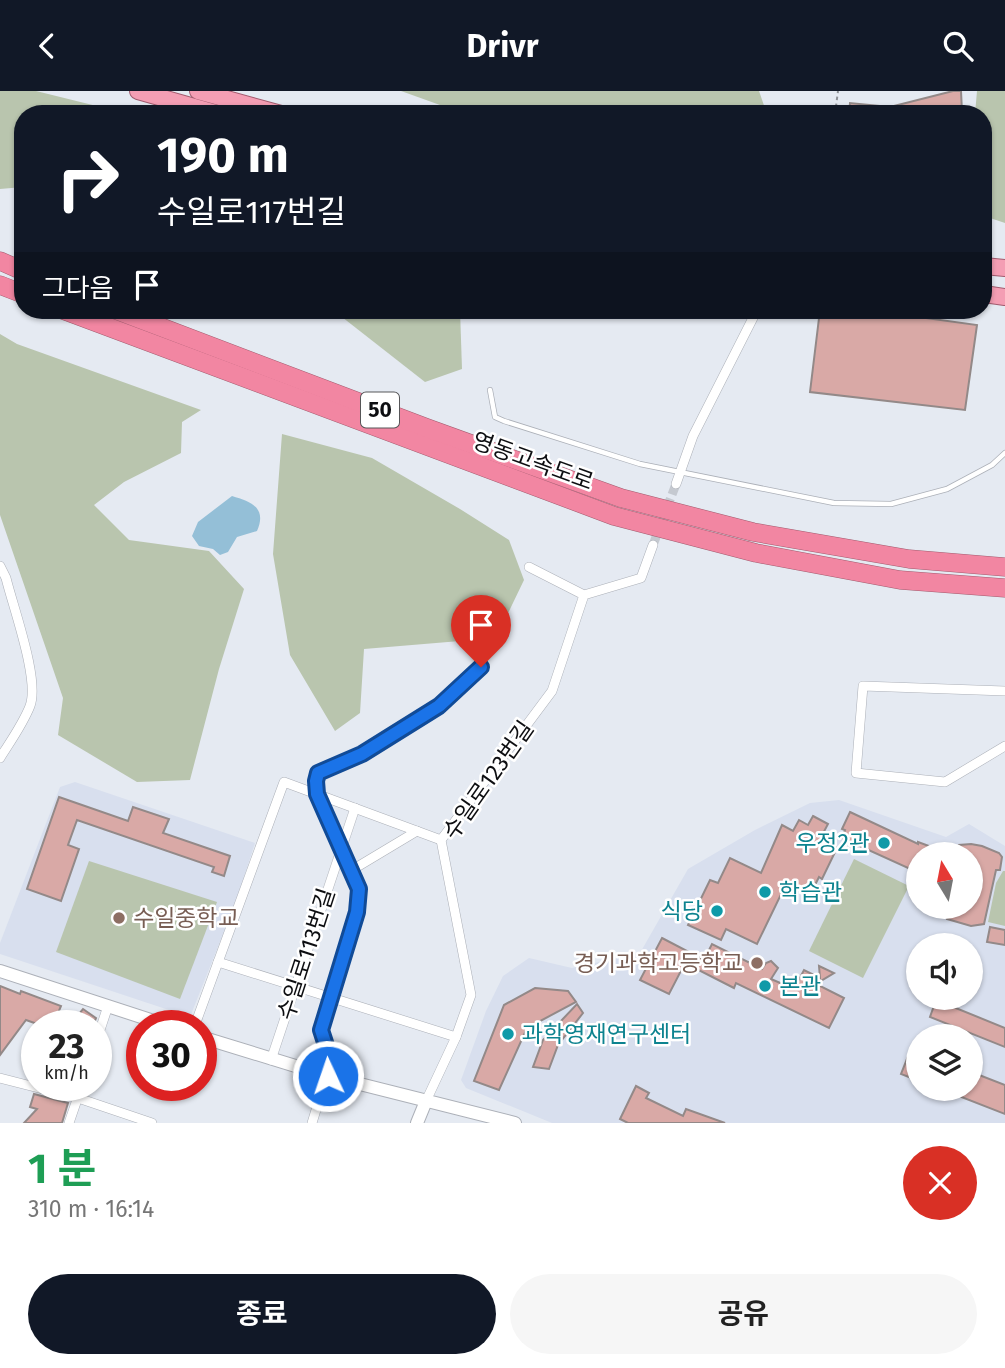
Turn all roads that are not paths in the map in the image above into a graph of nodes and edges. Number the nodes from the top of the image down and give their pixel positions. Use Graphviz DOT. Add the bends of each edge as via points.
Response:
graph roads {
  1 [pos="138,91"];
  2 [pos="198,91"];
  3 [pos="187,105"];
  4 [pos="249,105"];
  5 [pos="87,319"];
  6 [pos="140,319"];
  7 [pos="752,319"];
  8 [pos="490,390"];
  9 [pos="1005,453"];
  10 [pos="681,473"];
  11 [pos="676,484"];
  12 [pos="653,545"];
  13 [pos="0,566"];
  14 [pos="529,566"];
  15 [pos="1005,567"];
  16 [pos="1005,589"];
  17 [pos="584,596"];
  18 [pos="481,667"];
  19 [pos="1005,691"];
  20 [pos="1005,746"];
  21 [pos="0,758"];
  22 [pos="317,794"];
  23 [pos="355,808"];
  24 [pos="417,831"];
  25 [pos="441,840"];
  26 [pos="341,851"];
  27 [pos="352,870"];
  28 [pos="218,962"];
  29 [pos="0,971"];
  30 [pos="296,986"];
  31 [pos="332,998"];
  32 [pos="108,1006"];
  33 [pos="107,1010"];
  34 [pos="200,1010"];
  35 [pos="126,1012"];
  36 [pos="456,1037"];
  37 [pos="217,1042"];
  38 [pos="271,1060"];
  39 [pos="328,1076"];
  40 [pos="0,1078"];
  41 [pos="21,1083"];
  42 [pos="77,1101"];
  43 [pos="87,1101"];
  44 [pos="426,1101"];
  45 [pos="493,1120"];
  46 [pos="69,1123"];
  47 [pos="152,1123"];
  48 [pos="312,1123"];
  49 [pos="417,1123"];
  50 [pos="514,1123"];
  1 -- 3 [label="highway"];
  2 -- 4 [label="highway"];
  5 -- 16 [label="highway, 영동고속도로 / 50" via="614,516 795,561 900,580"];
  6 -- 15 [label="highway, 영동고속도로 / 50" via="621,498 753,532 909,559"];
  7 -- 10 [label="street" via="693,436"];
  8 -- 10 [label="lane" via="495,417"];
  9 -- 10 [label="lane" via="947,489 891,504 834,503"];
  10 -- 11 [label="street"];
  12 -- 17 [label="street" via="641,578"];
  13 -- 21 [label="street" via="33,690 30,705"];
  14 -- 17 [label="street"];
  17 -- 25 [label="street, 수일로123번길" via="552,691"];
  18 -- 22 [label="street" via="439,706 362,754 318,773"];
  19 -- 20 [label="street" via="863,686 856,773 945,782"];
  22 -- 23 [label="street"];
  22 -- 26 [label="street"];
  22 -- 28 [label="street" via="284,782"];
  23 -- 24 [label="street"];
  23 -- 26 [label="street, 수일로113번길"];
  24 -- 25 [label="street"];
  24 -- 27 [label="street"];
  25 -- 36 [label="street, 수일로123번길" via="471,995"];
  26 -- 27 [label="street"];
  26 -- 30 [label="street, 수일로113번길"];
  27 -- 31 [label="street" via="359,900"];
  28 -- 30 [label="street"];
  28 -- 34 [label="street"];
  29 -- 32 [label="street"];
  30 -- 31 [label="street"];
  30 -- 38 [label="street, 수일로113번길"];
  31 -- 36 [label="street"];
  31 -- 39 [label="street" via="321,1030 331,1061"];
  32 -- 33 [label="street"];
  32 -- 35 [label="street"];
  36 -- 44 [label="street, 수일로123번길"];
  37 -- 38 [label="street"];
  38 -- 39 [label="street"];
  39 -- 44 [label="street"];
  39 -- 48 [label="street"];
  40 -- 41 [label="street"];
  42 -- 46 [label="street"];
  43 -- 47 [label="street"];
  44 -- 45 [label="street"];
  44 -- 49 [label="street"];
  45 -- 50 [label="street"];
}
